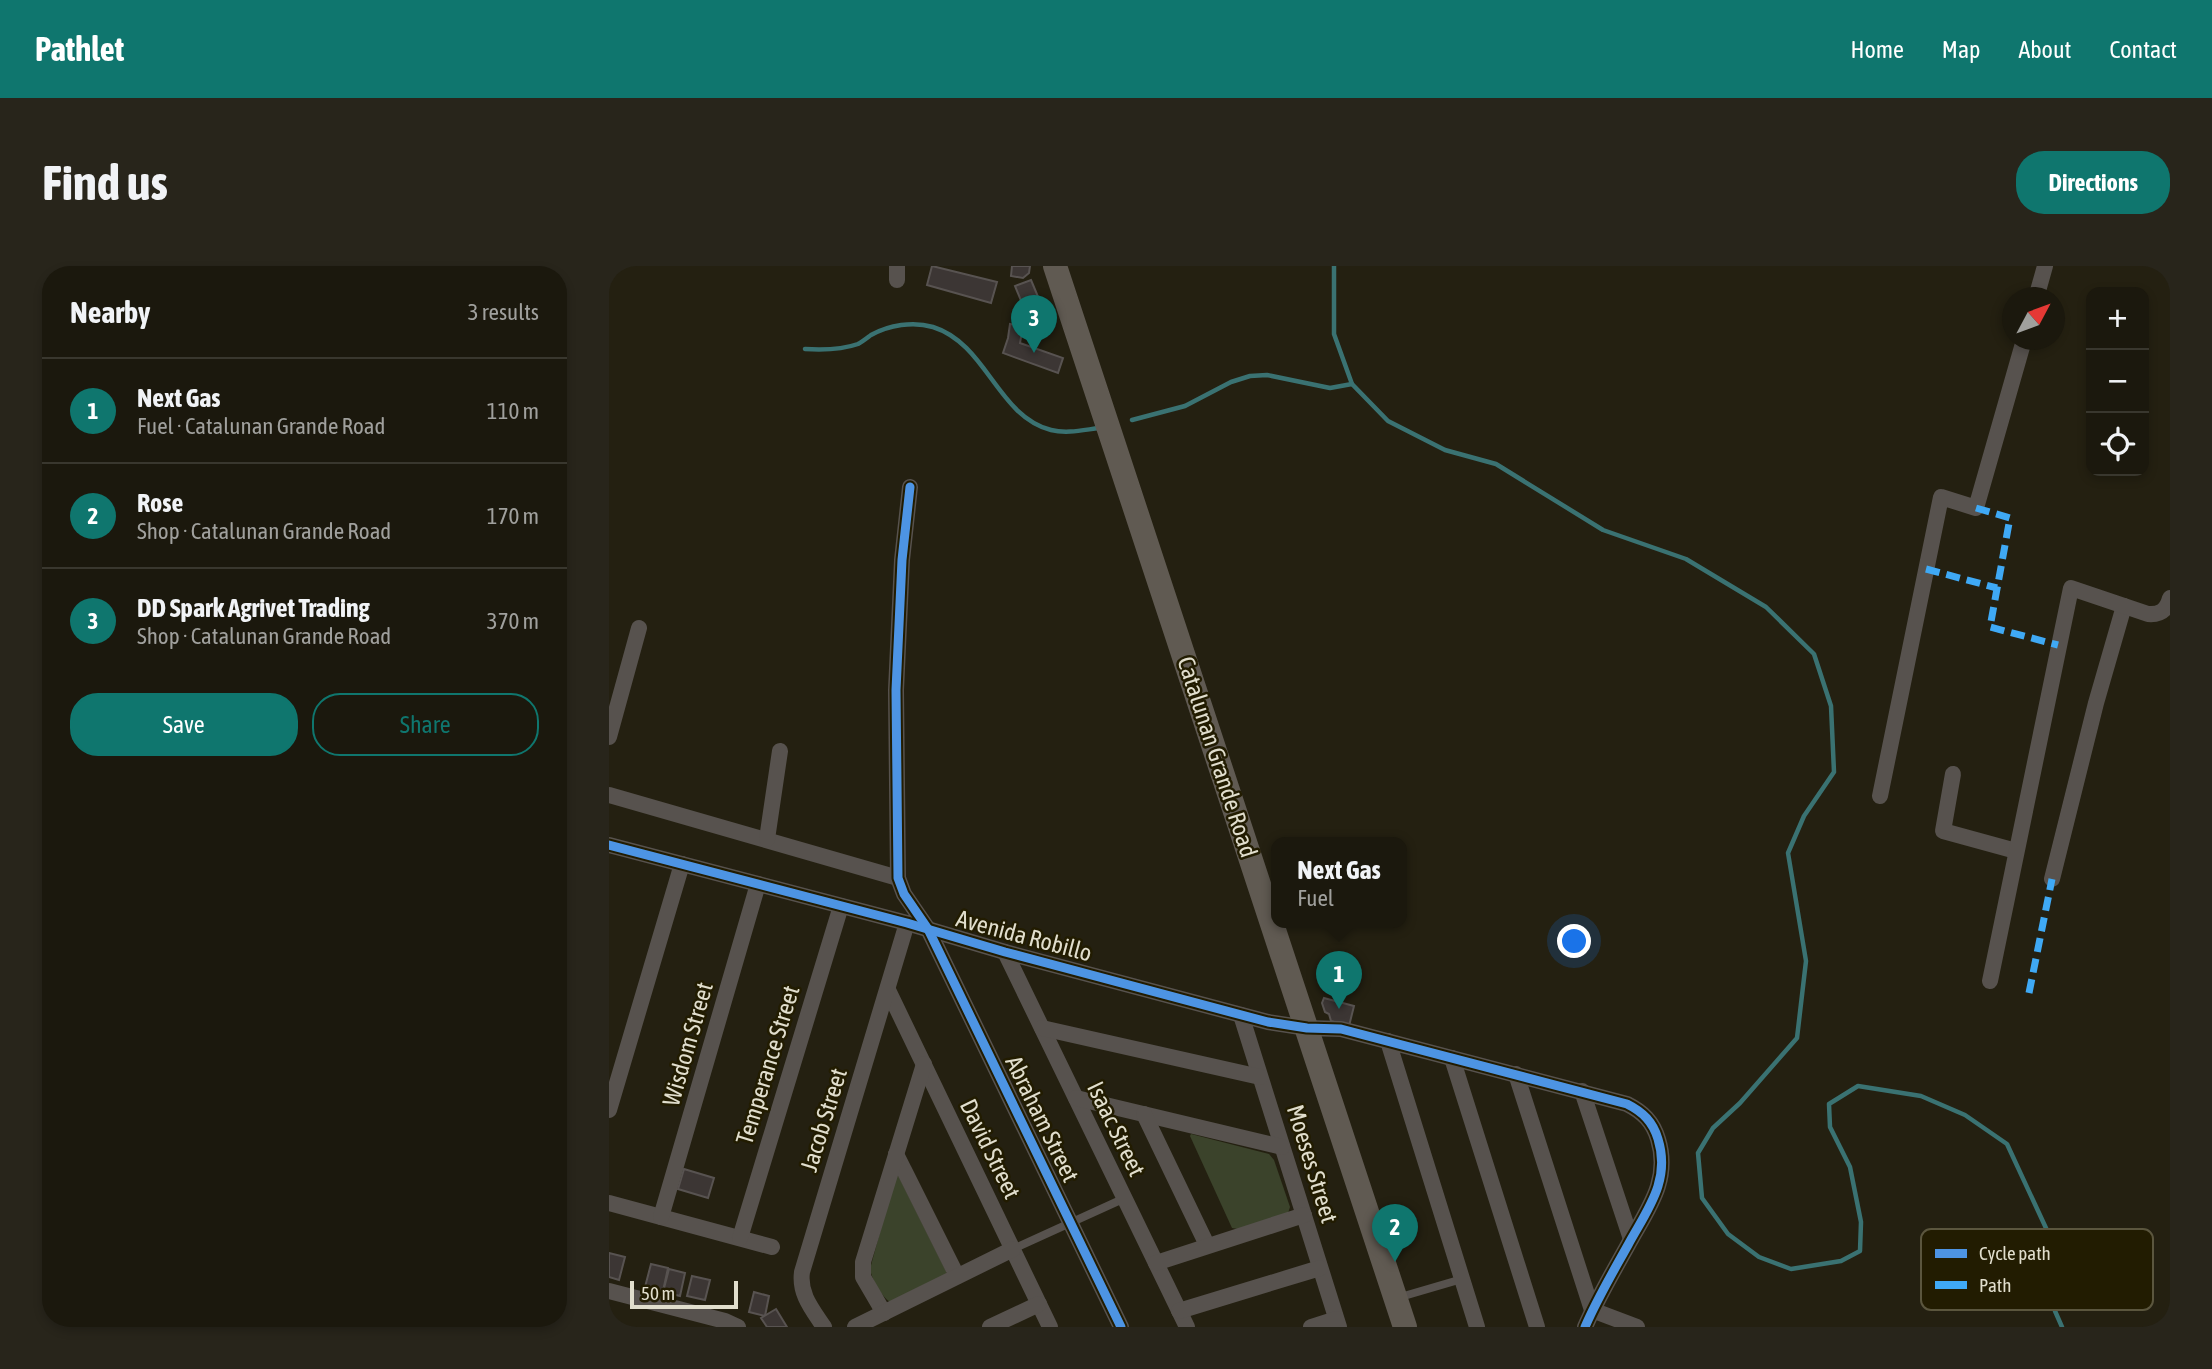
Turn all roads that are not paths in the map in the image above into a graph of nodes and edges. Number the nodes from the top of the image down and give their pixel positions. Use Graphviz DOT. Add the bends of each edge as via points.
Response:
graph roads {
  1 [pos="1055,266"];
  2 [pos="2045,266"];
  3 [pos="2039,287"];
  4 [pos="2021,350"];
  5 [pos="910,487"];
  6 [pos="2170,598"];
  7 [pos="2124,606"];
  8 [pos="639,628"];
  9 [pos="609,737"];
  10 [pos="780,751"];
  11 [pos="1952,774"];
  12 [pos="609,795"];
  13 [pos="1880,796"];
  14 [pos="767,839"];
  15 [pos="609,845"];
  16 [pos="2016,851"];
  17 [pos="682,864"];
  18 [pos="898,878"];
  19 [pos="2052,878"];
  20 [pos="758,884"];
  21 [pos="841,906"];
  22 [pos="1271,919"];
  23 [pos="907,923"];
  24 [pos="1274,928"];
  25 [pos="928,929"];
  26 [pos="1005,952"];
  27 [pos="1990,981"];
  28 [pos="888,990"];
  29 [pos="1241,1015"];
  30 [pos="1042,1028"];
  31 [pos="1307,1028"];
  32 [pos="1388,1041"];
  33 [pos="1452,1058"];
  34 [pos="924,1064"];
  35 [pos="1516,1074"];
  36 [pos="1260,1077"];
  37 [pos="1582,1091"];
  38 [pos="1076,1098"];
  39 [pos="609,1110"];
  40 [pos="1144,1114"];
  41 [pos="1282,1147"];
  42 [pos="896,1154"];
  43 [pos="1125,1198"];
  44 [pos="609,1203"];
  45 [pos="1304,1215"];
  46 [pos="661,1217"];
  47 [pos="1071,1222"];
  48 [pos="740,1238"];
  49 [pos="1631,1239"];
  50 [pos="1207,1245"];
  51 [pos="772,1247"];
  52 [pos="1013,1249"];
  53 [pos="1156,1262"];
  54 [pos="1320,1268"];
  55 [pos="957,1276"];
  56 [pos="1462,1279"];
  57 [pos="609,1291"];
  58 [pos="1396,1298"];
  59 [pos="1039,1304"];
  60 [pos="1593,1310"];
  61 [pos="1179,1311"];
  62 [pos="884,1313"];
  63 [pos="1338,1323"];
  64 [pos="738,1327"];
  65 [pos="824,1327"];
  66 [pos="855,1327"];
  67 [pos="990,1327"];
  68 [pos="1050,1327"];
  69 [pos="1121,1327"];
  70 [pos="1187,1327"];
  71 [pos="1311,1327"];
  72 [pos="1405,1327"];
  73 [pos="1477,1327"];
  74 [pos="1537,1327"];
  75 [pos="1585,1327"];
  76 [pos="1637,1327"];
  1 -- 22 [label="main road, Catalunan Grande Road"];
  2 -- 3 [label="street"];
  4 -- 13 [label="street" via="1976,508 1941,497"];
  5 -- 18 [label="street" via="896,690"];
  6 -- 7 [label="street" via="2156,615"];
  7 -- 16 [label="street" via="2071,588"];
  7 -- 19 [label="street"];
  8 -- 9 [label="street"];
  10 -- 14 [label="street"];
  11 -- 16 [label="street" via="1943,831"];
  12 -- 14 [label="street"];
  14 -- 18 [label="street"];
  15 -- 17 [label="street, Avenida Robillo"];
  16 -- 27 [label="street"];
  17 -- 20 [label="street, Avenida Robillo"];
  17 -- 39 [label="street"];
  18 -- 25 [label="street, Abraham Street"];
  20 -- 21 [label="street, Avenida Robillo"];
  20 -- 46 [label="street, Wisdom Street"];
  21 -- 23 [label="street, Avenida Robillo"];
  21 -- 48 [label="street, Temperance Street"];
  23 -- 25 [label="street, Avenida Robillo"];
  23 -- 28 [label="street, Jacob Street"];
  24 -- 31 [label="main road, Catalunan Grande Road"];
  25 -- 26 [label="street, Avenida Robillo"];
  25 -- 47 [label="street, Abraham Street"];
  26 -- 29 [label="street, Avenida Robillo"];
  26 -- 30 [label="street, Isaac Street"];
  28 -- 34 [label="street, David Street"];
  28 -- 65 [label="street, Jacob Street" via="800,1281"];
  29 -- 31 [label="street, Avenida Robillo"];
  29 -- 36 [label="street, Moeses Street"];
  30 -- 36 [label="street"];
  30 -- 38 [label="street, Isaac Street"];
  31 -- 32 [label="street, Avenida Robillo" via="1341,1029"];
  31 -- 58 [label="main road, Catalunan Grande Road"];
  32 -- 33 [label="street, Avenida Robillo"];
  32 -- 56 [label="street"];
  33 -- 35 [label="street, Avenida Robillo"];
  33 -- 74 [label="street"];
  34 -- 42 [label="street"];
  34 -- 52 [label="street, David Street"];
  35 -- 37 [label="street, Avenida Robillo"];
  35 -- 60 [label="street"];
  36 -- 41 [label="street, Moeses Street"];
  37 -- 49 [label="street"];
  37 -- 49 [label="street, Avenida Robillo" via="1640,1110 1660,1142 1663,1173"];
  38 -- 40 [label="street"];
  38 -- 43 [label="street, Isaac Street"];
  40 -- 41 [label="street"];
  40 -- 50 [label="street"];
  41 -- 45 [label="street, Moeses Street"];
  42 -- 55 [label="street"];
  42 -- 62 [label="street" via="863,1262 863,1277"];
  43 -- 47 [label="lane"];
  43 -- 53 [label="street, Isaac Street"];
  44 -- 46 [label="street"];
  45 -- 50 [label="street"];
  45 -- 54 [label="street, Moeses Street"];
  46 -- 48 [label="street"];
  47 -- 52 [label="lane"];
  47 -- 69 [label="street, Abraham Street"];
  48 -- 51 [label="street"];
  49 -- 60 [label="street, Avenida Robillo"];
  50 -- 53 [label="street"];
  52 -- 55 [label="street"];
  52 -- 59 [label="street, David Street"];
  53 -- 61 [label="street, Isaac Street"];
  54 -- 61 [label="street"];
  54 -- 63 [label="street, Moeses Street"];
  55 -- 62 [label="street"];
  56 -- 58 [label="lane"];
  56 -- 73 [label="street"];
  57 -- 64 [label="street"];
  58 -- 72 [label="main road, Catalunan Grande Road"];
  59 -- 67 [label="street"];
  59 -- 68 [label="street, David Street"];
  60 -- 75 [label="street, Avenida Robillo"];
  60 -- 76 [label="street"];
  61 -- 70 [label="street, Isaac Street"];
  62 -- 66 [label="street"];
  63 -- 71 [label="street"];
}
